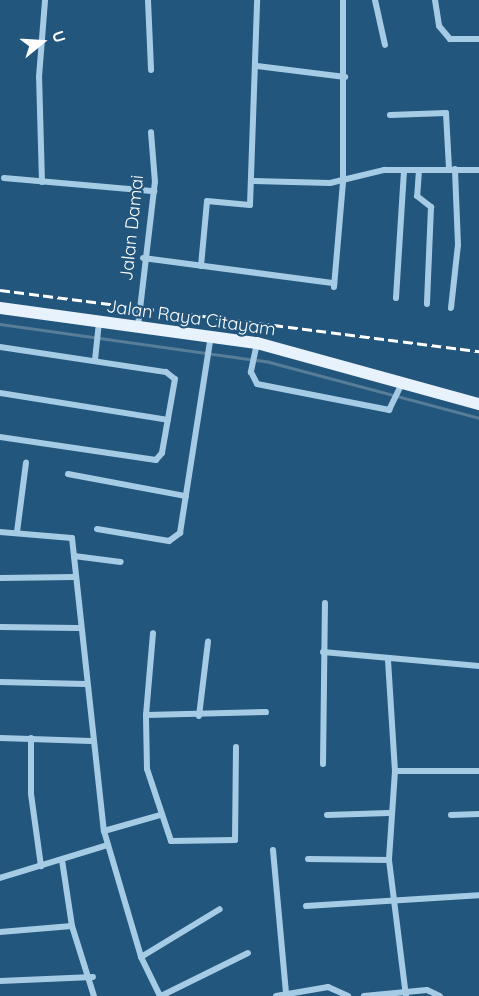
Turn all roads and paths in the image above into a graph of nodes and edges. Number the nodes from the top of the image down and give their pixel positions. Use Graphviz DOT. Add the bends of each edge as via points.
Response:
graph roads {
  1 [pos="45,0"];
  2 [pos="148,0"];
  3 [pos="257,0"];
  4 [pos="343,0"];
  5 [pos="375,0"];
  6 [pos="435,0"];
  7 [pos="479,39"];
  8 [pos="385,45"];
  9 [pos="257,66"];
  10 [pos="151,70"];
  11 [pos="345,77"];
  12 [pos="390,115"];
  13 [pos="151,132"];
  14 [pos="452,169"];
  15 [pos="404,170"];
  16 [pos="419,170"];
  17 [pos="479,170"];
  18 [pos="4,178"];
  19 [pos="252,181"];
  20 [pos="343,181"];
  21 [pos="42,182"];
  22 [pos="154,191"];
  23 [pos="143,258"];
  24 [pos="201,266"];
  25 [pos="396,298"];
  26 [pos="427,304"];
  27 [pos="0,308"];
  28 [pos="451,308"];
  29 [pos="98,327"];
  30 [pos="138,327"];
  31 [pos="211,340"];
  32 [pos="257,343"];
  33 [pos="0,346"];
  34 [pos="95,360"];
  35 [pos="401,388"];
  36 [pos="0,393"];
  37 [pos="479,404"];
  38 [pos="168,420"];
  39 [pos="0,436"];
  40 [pos="26,463"];
  41 [pos="68,474"];
  42 [pos="186,496"];
  43 [pos="96,529"];
  44 [pos="0,531"];
  45 [pos="17,532"];
  46 [pos="75,556"];
  47 [pos="121,562"];
  48 [pos="75,577"];
  49 [pos="0,578"];
  50 [pos="325,603"];
  51 [pos="0,627"];
  52 [pos="78,628"];
  53 [pos="153,633"];
  54 [pos="208,642"];
  55 [pos="323,652"];
  56 [pos="388,660"];
  57 [pos="479,666"];
  58 [pos="0,682"];
  59 [pos="86,684"];
  60 [pos="266,712"];
  61 [pos="146,715"];
  62 [pos="199,716"];
  63 [pos="0,738"];
  64 [pos="31,738"];
  65 [pos="91,741"];
  66 [pos="236,747"];
  67 [pos="323,764"];
  68 [pos="395,771"];
  69 [pos="479,771"];
  70 [pos="389,813"];
  71 [pos="327,814"];
  72 [pos="479,814"];
  73 [pos="160,815"];
  74 [pos="451,815"];
  75 [pos="104,831"];
  76 [pos="108,845"];
  77 [pos="273,850"];
  78 [pos="308,859"];
  79 [pos="62,860"];
  80 [pos="389,860"];
  81 [pos="42,866"];
  82 [pos="0,878"];
  83 [pos="479,895"];
  84 [pos="392,899"];
  85 [pos="306,906"];
  86 [pos="220,909"];
  87 [pos="72,926"];
  88 [pos="0,932"];
  89 [pos="248,953"];
  90 [pos="141,957"];
  91 [pos="93,977"];
  92 [pos="0,981"];
  93 [pos="286,992"];
  94 [pos="406,994"];
  95 [pos="94,996"];
  96 [pos="161,996"];
  97 [pos="276,996"];
  98 [pos="348,996"];
  99 [pos="364,996"];
  100 [pos="440,996"];
  1 -- 21 [label="street" via="39,77"];
  2 -- 10 [label="street"];
  3 -- 9 [label="street"];
  4 -- 11 [label="street"];
  5 -- 8 [label="street"];
  6 -- 7 [label="street" via="439,26 450,39"];
  9 -- 11 [label="street"];
  9 -- 19 [label="street"];
  11 -- 20 [label="street"];
  12 -- 14 [label="street" via="446,113"];
  13 -- 22 [label="street, Jalan Damai"];
  14 -- 16 [label="street"];
  14 -- 17 [label="street"];
  14 -- 28 [label="street" via="459,236"];
  15 -- 16 [label="street"];
  15 -- 20 [label="street" via="363,173"];
  15 -- 25 [label="street"];
  16 -- 26 [label="street" via="417,196 431,207"];
  18 -- 21 [label="street"];
  19 -- 20 [label="street"];
  19 -- 24 [label="street" via="250,205 207,201"];
  20 -- 24 [label="street" via="334,285"];
  21 -- 22 [label="street"];
  22 -- 23 [label="street, Jalan Damai"];
  23 -- 24 [label="street"];
  23 -- 30 [label="street, Jalan Damai"];
  27 -- 29 [label="main road, Jalan Raya Citayam"];
  29 -- 30 [label="main road, Jalan Raya Citayam"];
  29 -- 34 [label="street"];
  30 -- 31 [label="main road, Jalan Raya Citayam"];
  31 -- 32 [label="main road, Jalan Raya Citayam"];
  31 -- 42 [label="street"];
  32 -- 35 [label="main road, Jalan Raya Citayam"];
  32 -- 35 [label="street" via="251,372 257,384 385,410 396,402"];
  33 -- 34 [label="street"];
  34 -- 38 [label="street" via="172,374"];
  35 -- 37 [label="main road, Jalan Raya Citayam"];
  36 -- 38 [label="street"];
  38 -- 39 [label="street" via="162,453 151,460"];
  40 -- 45 [label="street"];
  41 -- 42 [label="street"];
  42 -- 43 [label="street" via="176,539"];
  44 -- 45 [label="street"];
  45 -- 46 [label="street" via="68,535"];
  46 -- 47 [label="street"];
  46 -- 48 [label="street"];
  48 -- 49 [label="street"];
  48 -- 52 [label="street"];
  50 -- 55 [label="street"];
  51 -- 52 [label="street"];
  52 -- 59 [label="street"];
  53 -- 61 [label="street"];
  54 -- 62 [label="street"];
  55 -- 56 [label="street"];
  55 -- 67 [label="street"];
  56 -- 57 [label="street"];
  56 -- 68 [label="street"];
  58 -- 59 [label="street"];
  59 -- 65 [label="street"];
  60 -- 62 [label="street"];
  61 -- 62 [label="street"];
  61 -- 73 [label="street" via="144,748"];
  63 -- 64 [label="street"];
  64 -- 65 [label="street"];
  64 -- 81 [label="street" via="31,794"];
  65 -- 75 [label="street"];
  66 -- 73 [label="street" via="235,840 175,843 166,837"];
  68 -- 69 [label="street"];
  68 -- 70 [label="street"];
  70 -- 71 [label="street"];
  70 -- 80 [label="street"];
  72 -- 74 [label="street"];
  73 -- 75 [label="street"];
  75 -- 76 [label="street"];
  76 -- 79 [label="street"];
  76 -- 90 [label="street"];
  77 -- 93 [label="street"];
  78 -- 80 [label="street"];
  79 -- 81 [label="street"];
  79 -- 87 [label="street"];
  80 -- 84 [label="street"];
  81 -- 82 [label="street"];
  83 -- 84 [label="street"];
  84 -- 85 [label="street"];
  84 -- 94 [label="street"];
  86 -- 90 [label="street"];
  87 -- 88 [label="street"];
  87 -- 91 [label="street"];
  89 -- 96 [label="street"];
  90 -- 96 [label="street"];
  91 -- 92 [label="street"];
  91 -- 95 [label="street"];
  93 -- 97 [label="street"];
  93 -- 98 [label="street" via="328,987"];
  94 -- 99 [label="street"];
  94 -- 100 [label="street" via="434,990"];
}
